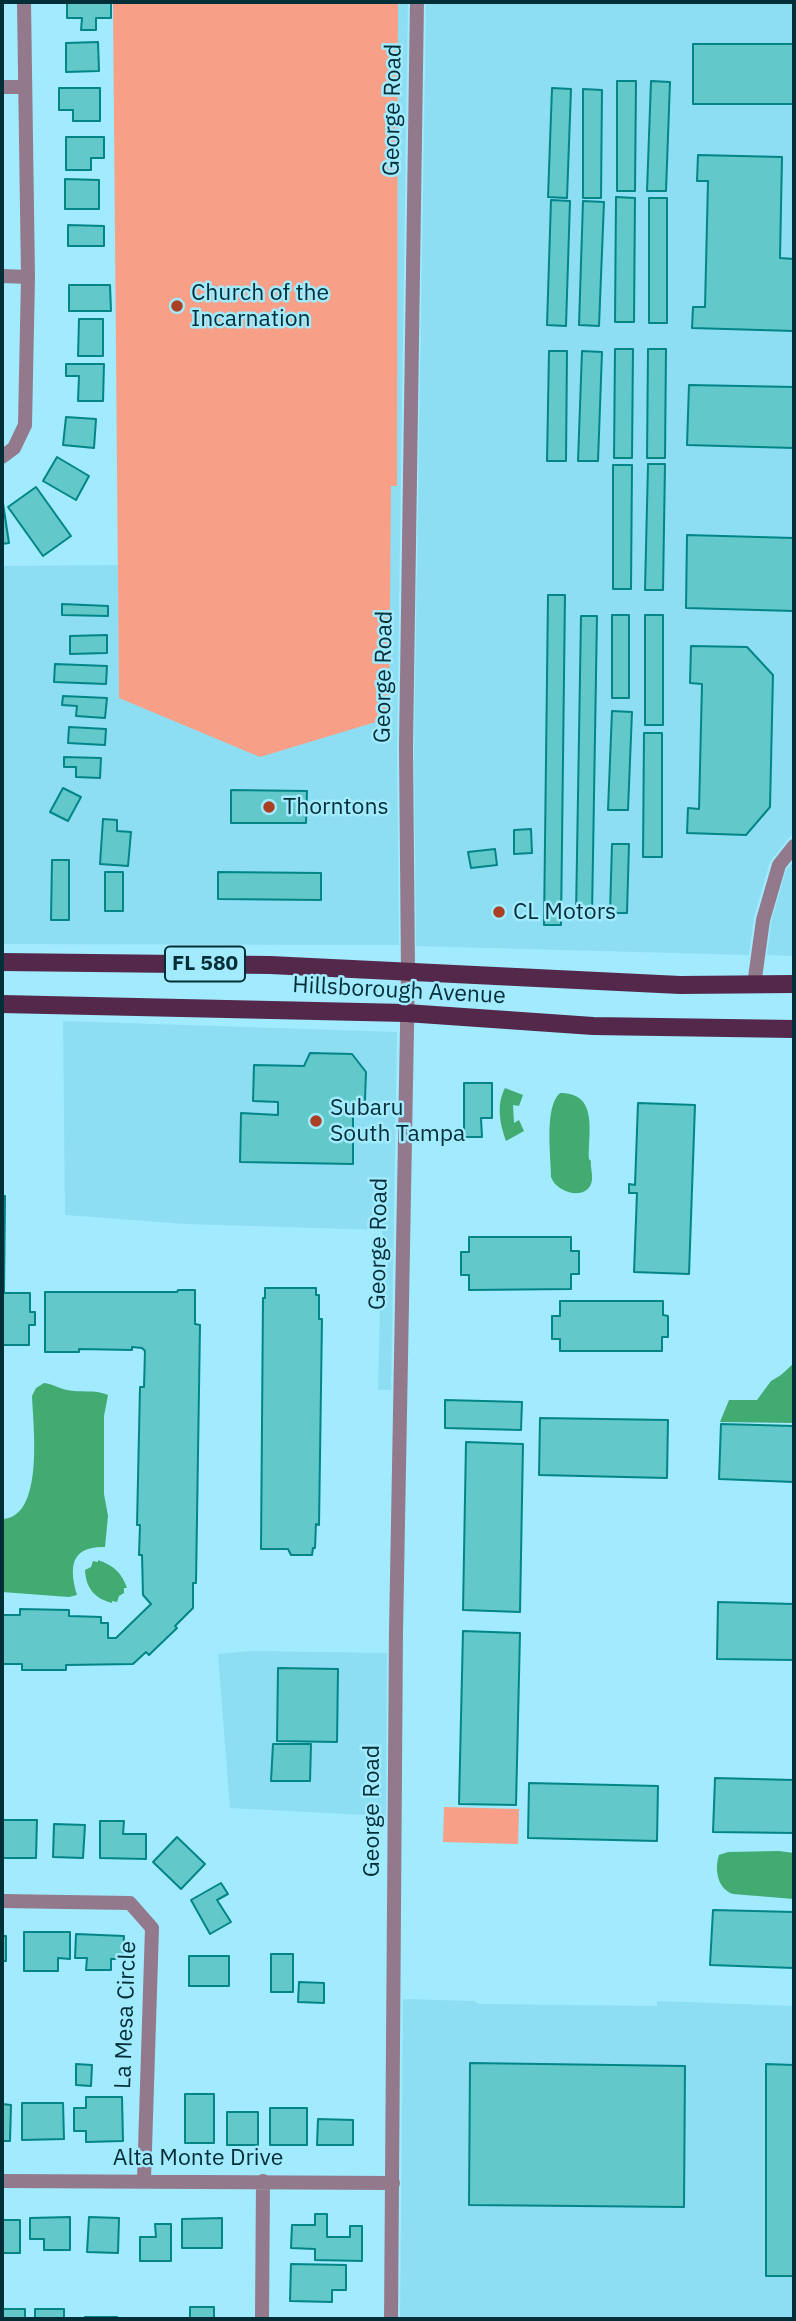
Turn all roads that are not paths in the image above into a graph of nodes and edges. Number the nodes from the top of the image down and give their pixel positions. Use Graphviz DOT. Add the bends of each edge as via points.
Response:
graph roads {
  1 [pos="24,2"];
  2 [pos="417,2"];
  3 [pos="2,87"];
  4 [pos="24,87"];
  5 [pos="2,276"];
  6 [pos="28,276"];
  7 [pos="2,457"];
  8 [pos="794,846"];
  9 [pos="2,962"];
  10 [pos="408,973"];
  11 [pos="794,984"];
  12 [pos="754,985"];
  13 [pos="2,1004"];
  14 [pos="406,1013"];
  15 [pos="794,1029"];
  16 [pos="2,1901"];
  17 [pos="144,2180"];
  18 [pos="2,2181"];
  19 [pos="263,2181"];
  20 [pos="393,2183"];
  21 [pos="262,2319"];
  22 [pos="391,2319"];
  1 -- 4 [label="street"];
  2 -- 10 [label="street, George Road" via="406,746"];
  3 -- 4 [label="street"];
  4 -- 6 [label="street"];
  5 -- 6 [label="street"];
  6 -- 7 [label="street" via="25,425 14,449"];
  8 -- 12 [label="street" via="779,865 763,920"];
  9 -- 10 [label="main road, Hillsborough Avenue / FL 580" via="258,965"];
  10 -- 12 [label="main road, Hillsborough Avenue / FL 580"];
  10 -- 14 [label="street, George Road"];
  11 -- 12 [label="main road, Hillsborough Avenue / FL 580"];
  13 -- 14 [label="main road, Hillsborough Avenue / FL 580"];
  14 -- 15 [label="main road, Hillsborough Avenue / FL 580" via="593,1026"];
  14 -- 20 [label="street, George Road"];
  16 -- 17 [label="street, La Mesa Circle" via="130,1903 152,1928"];
  17 -- 18 [label="street, Alta Monte Drive"];
  17 -- 19 [label="street, Alta Monte Drive"];
  19 -- 20 [label="street, Alta Monte Drive"];
  19 -- 21 [label="street"];
  20 -- 22 [label="street, George Road"];
}
